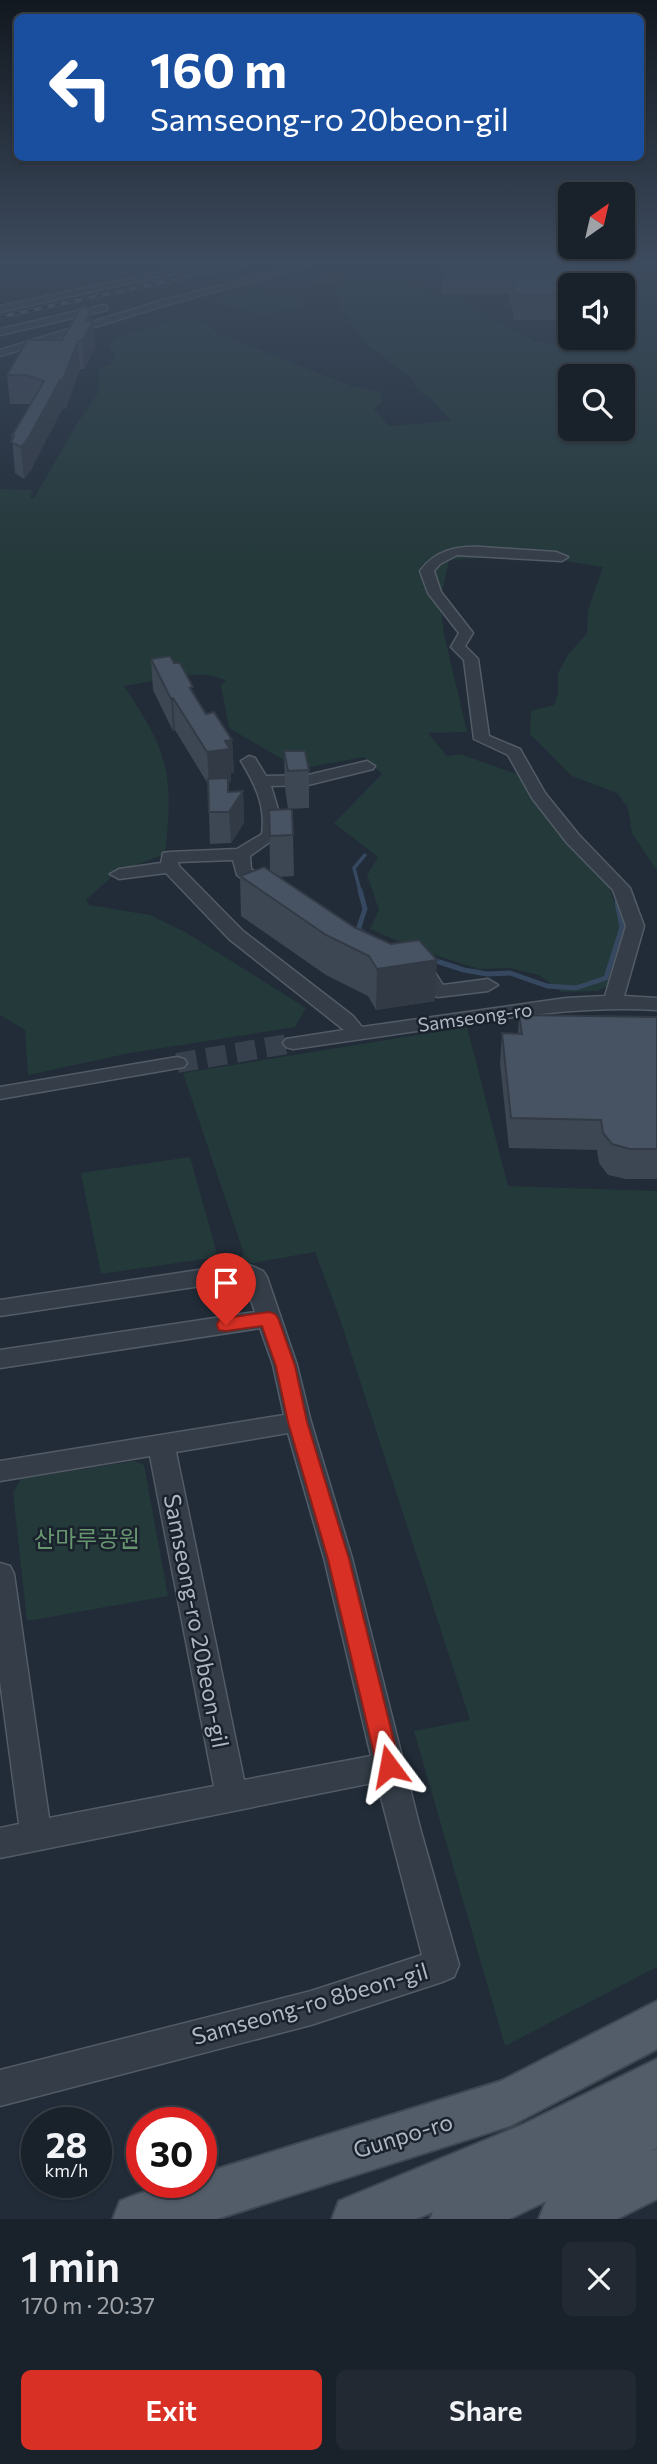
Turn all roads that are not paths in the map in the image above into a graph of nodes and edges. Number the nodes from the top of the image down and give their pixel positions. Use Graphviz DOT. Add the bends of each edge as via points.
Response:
graph roads {
  1 [pos="562,557"];
  2 [pos="249,761"];
  3 [pos="367,766"];
  4 [pos="262,781"];
  5 [pos="241,853"];
  6 [pos="169,862"];
  7 [pos="120,874"];
  8 [pos="284,900"];
  9 [pos="392,962"];
  10 [pos="488,985"];
  11 [pos="613,1001"];
  12 [pos="657,1004"];
  13 [pos="358,1035"];
  14 [pos="293,1043"];
  15 [pos="177,1063"];
  16 [pos="0,1093"];
  17 [pos="0,1308"];
  18 [pos="269,1318"];
  19 [pos="0,1359"];
  20 [pos="298,1422"];
  21 [pos="161,1444"];
  22 [pos="0,1471"];
  23 [pos="0,1574"];
  24 [pos="389,1766"];
  25 [pos="232,1797"];
  26 [pos="36,1836"];
  27 [pos="0,1843"];
  28 [pos="657,2024"];
  29 [pos="657,2083"];
  30 [pos="0,2088"];
  31 [pos="657,2123"];
  32 [pos="657,2173"];
  33 [pos="138,2219"];
  34 [pos="356,2219"];
  35 [pos="455,2219"];
  36 [pos="564,2219"];
  1 -- 11 [label="street" via="461,550 427,571 435,593 466,633 458,647 471,659 482,739 514,752 552,813 621,888 635,926"];
  2 -- 4 [label="street"];
  3 -- 4 [label="street" via="308,780"];
  4 -- 5 [label="street" via="274,819 270,836"];
  5 -- 6 [label="street"];
  5 -- 8 [label="street" via="243,871"];
  6 -- 7 [label="street"];
  6 -- 13 [label="street" via="236,935 346,1020"];
  9 -- 10 [label="street" via="425,972 438,991"];
  11 -- 12 [label="street, Samseong-ro"];
  11 -- 13 [label="street, Samseong-ro"];
  13 -- 14 [label="street, Samseong-ro"];
  15 -- 16 [label="street"];
  17 -- 18 [label="street" via="245,1271 256,1277"];
  18 -- 19 [label="street"];
  18 -- 20 [label="street"];
  20 -- 21 [label="street"];
  20 -- 24 [label="street" via="338,1559"];
  21 -- 22 [label="street"];
  21 -- 25 [label="street, Samseong-ro 20beon-gil"];
  23 -- 26 [label="street"];
  24 -- 25 [label="street"];
  24 -- 30 [label="street, Samseong-ro 8beon-gil" via="442,1965 311,2008"];
  25 -- 26 [label="street"];
  26 -- 27 [label="street"];
  28 -- 33 [label="main road, Gunpo-ro" via="510,2102"];
  29 -- 34 [label="main road" via="541,2141"];
  31 -- 35 [label="main road"];
  32 -- 36 [label="main road"];
}
